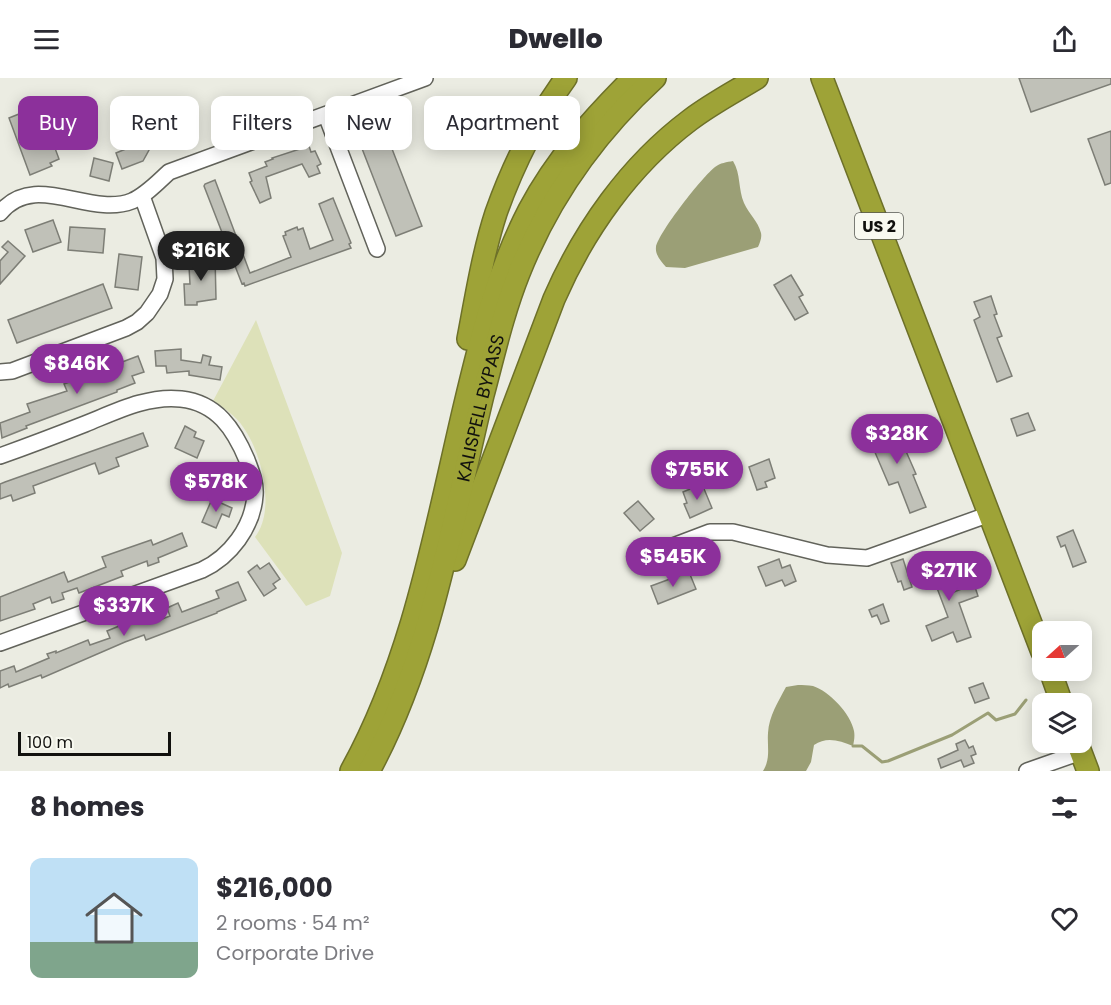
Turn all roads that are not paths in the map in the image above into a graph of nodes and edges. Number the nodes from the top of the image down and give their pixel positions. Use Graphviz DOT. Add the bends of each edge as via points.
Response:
graph roads {
  1 [pos="425,78"];
  2 [pos="566,78"];
  3 [pos="633,78"];
  4 [pos="655,78"];
  5 [pos="756,78"];
  6 [pos="822,78"];
  7 [pos="377,96"];
  8 [pos="325,115"];
  9 [pos="339,150"];
  10 [pos="142,196"];
  11 [pos="0,213"];
  12 [pos="377,249"];
  13 [pos="0,372"];
  14 [pos="0,456"];
  15 [pos="442,498"];
  16 [pos="990,514"];
  17 [pos="652,554"];
  18 [pos="429,618"];
  19 [pos="1032,625"];
  20 [pos="0,643"];
  21 [pos="1082,755"];
  22 [pos="351,771"];
  23 [pos="369,771"];
  24 [pos="1028,771"];
  1 -- 7 [label="street"];
  2 -- 15 [label="highway" via="532,132 496,215 448,436"];
  3 -- 15 [label="highway, KALISPELL BYPASS" via="571,146 521,225 481,337"];
  4 -- 18 [label="highway, KALISPELL BYPASS" via="617,116 570,175 518,274 500,330"];
  5 -- 18 [label="highway" via="702,111 664,142 633,173 581,244 554,299 453,566"];
  6 -- 16 [label="highway, US 2"];
  8 -- 10 [label="street" via="169,172"];
  9 -- 12 [label="street"];
  10 -- 11 [label="street" via="115,205 28,195"];
  10 -- 13 [label="street" via="164,258 165,279 147,313 137,322 99,339"];
  14 -- 20 [label="street" via="130,407 160,399 181,399 208,407 230,425 253,476 255,495 243,531 219,561"];
  15 -- 22 [label="highway, KALISPELL BYPASS" via="402,657 377,721"];
  16 -- 17 [label="street" via="867,558 827,555 733,532 710,532"];
  16 -- 19 [label="highway, US 2"];
  18 -- 23 [label="highway, KALISPELL BYPASS" via="405,696"];
  21 -- 24 [label="street"];
}
